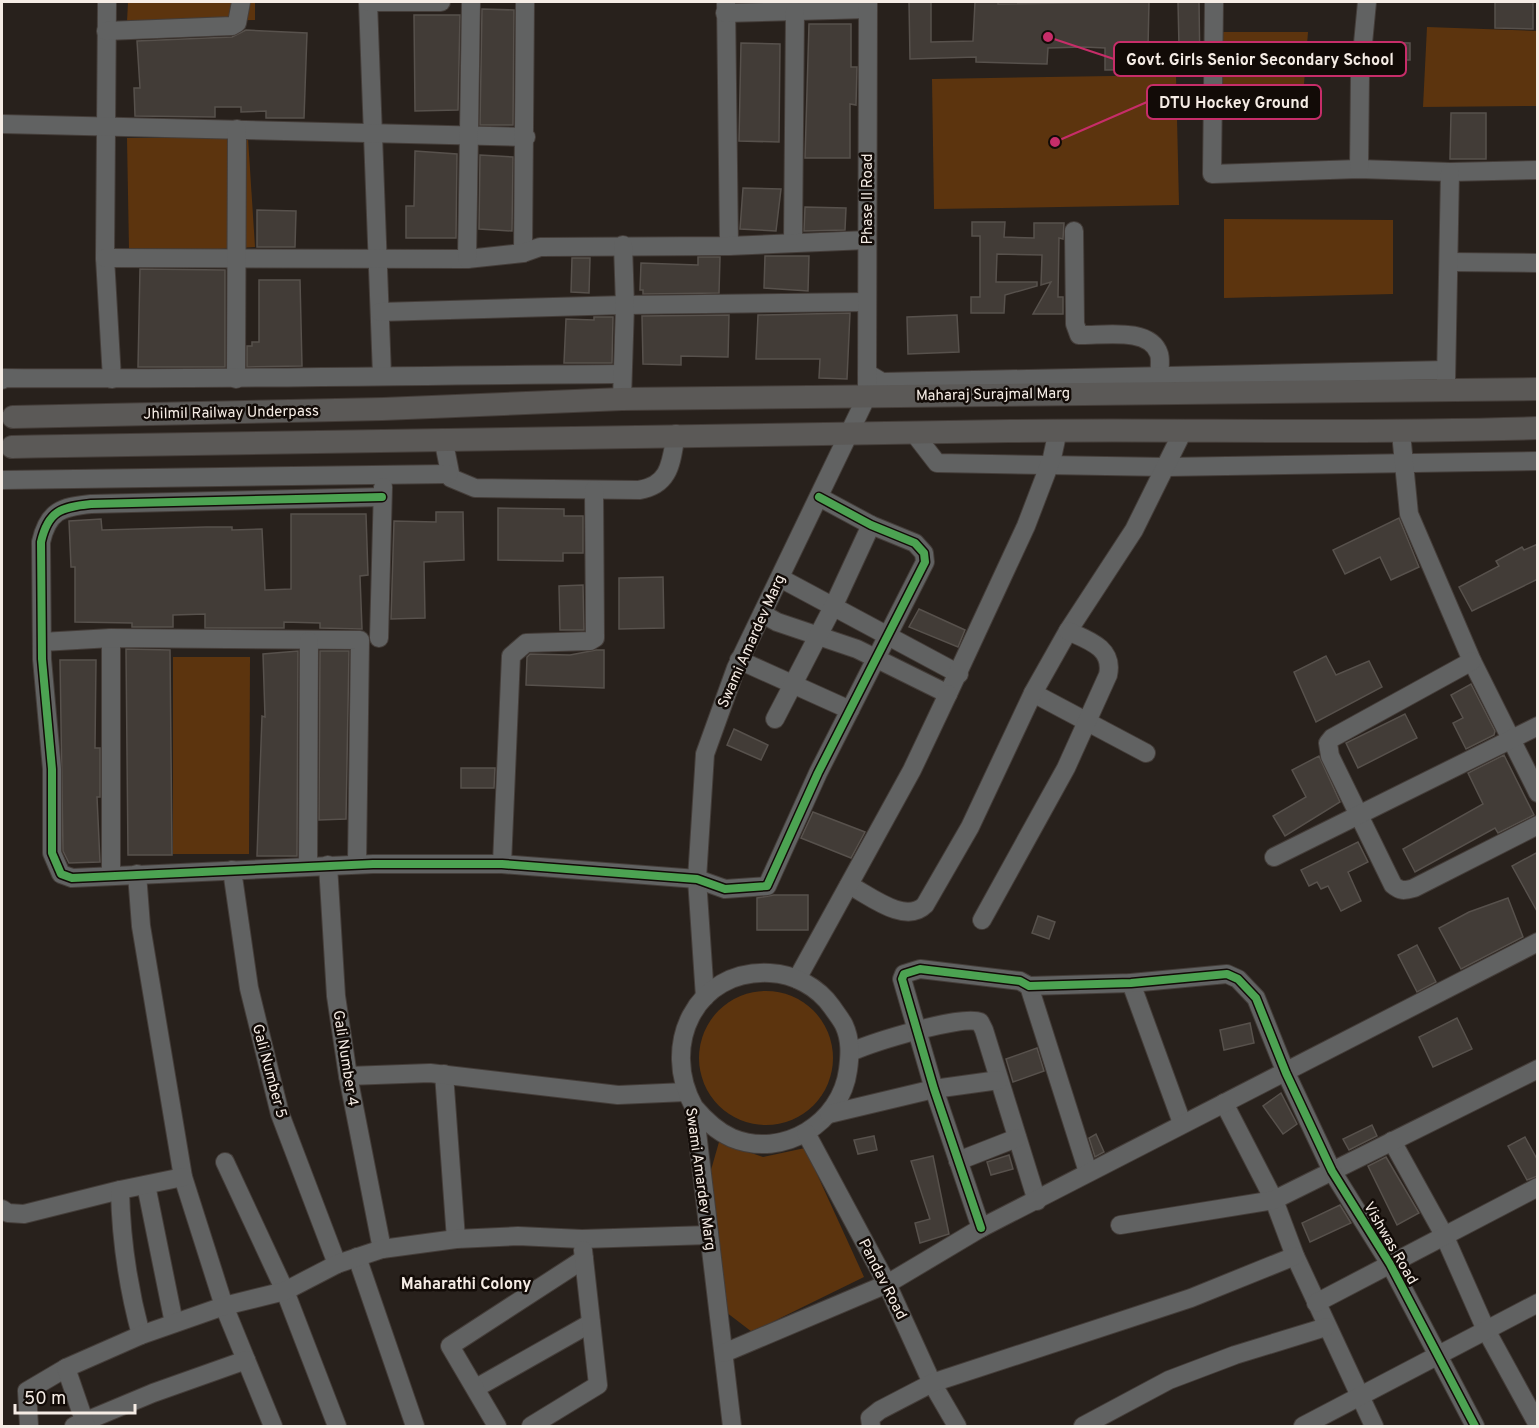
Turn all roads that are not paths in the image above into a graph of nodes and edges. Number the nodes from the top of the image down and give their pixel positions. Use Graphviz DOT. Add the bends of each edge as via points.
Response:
graph roads {
  1 [pos="107,2"];
  2 [pos="242,2"];
  3 [pos="368,2"];
  4 [pos="441,2"];
  5 [pos="471,2"];
  6 [pos="525,2"];
  7 [pos="1214,2"];
  8 [pos="1367,2"];
  9 [pos="868,5"];
  10 [pos="726,7"];
  11 [pos="795,11"];
  12 [pos="106,31"];
  13 [pos="2,124"];
  14 [pos="104,128"];
  15 [pos="237,129"];
  16 [pos="373,133"];
  17 [pos="468,136"];
  18 [pos="526,137"];
  19 [pos="1359,169"];
  20 [pos="1538,171"];
  21 [pos="1450,172"];
  22 [pos="1074,231"];
  23 [pos="867,240"];
  24 [pos="793,243"];
  25 [pos="623,245"];
  26 [pos="729,246"];
  27 [pos="523,253"];
  28 [pos="235,257"];
  29 [pos="105,258"];
  30 [pos="376,258"];
  31 [pos="467,259"];
  32 [pos="1449,262"];
  33 [pos="1538,263"];
  34 [pos="867,302"];
  35 [pos="625,304"];
  36 [pos="380,312"];
  37 [pos="867,373"];
  38 [pos="622,374"];
  39 [pos="1160,374"];
  40 [pos="382,375"];
  41 [pos="449,375"];
  42 [pos="112,379"];
  43 [pos="236,379"];
  44 [pos="2,380"];
  45 [pos="1446,380"];
  46 [pos="1538,389"];
  47 [pos="867,396"];
  48 [pos="622,399"];
  49 [pos="448,406"];
  50 [pos="13,417"];
  51 [pos="1538,428"];
  52 [pos="1058,430"];
  53 [pos="1183,431"];
  54 [pos="849,432"];
  55 [pos="913,432"];
  56 [pos="1401,433"];
  57 [pos="676,434"];
  58 [pos="443,438"];
  59 [pos="12,447"];
  60 [pos="1538,461"];
  61 [pos="1403,462"];
  62 [pos="1049,467"];
  63 [pos="1166,467"];
  64 [pos="383,474"];
  65 [pos="449,474"];
  66 [pos="105,478"];
  67 [pos="2,479"];
  68 [pos="594,490"];
  69 [pos="819,496"];
  70 [pos="382,497"];
  71 [pos="91,504"];
  72 [pos="871,525"];
  73 [pos="780,578"];
  74 [pos="834,605"];
  75 [pos="763,614"];
  76 [pos="1068,631"];
  77 [pos="818,635"];
  78 [pos="889,636"];
  79 [pos="111,638"];
  80 [pos="379,638"];
  81 [pos="309,641"];
  82 [pos="42,642"];
  83 [pos="878,659"];
  84 [pos="740,660"];
  85 [pos="1472,661"];
  86 [pos="959,674"];
  87 [pos="793,685"];
  88 [pos="1033,693"];
  89 [pos="948,694"];
  90 [pos="850,710"];
  91 [pos="775,719"];
  92 [pos="1089,721"];
  93 [pos="1538,726"];
  94 [pos="1512,740"];
  95 [pos="1146,753"];
  96 [pos="1538,793"];
  97 [pos="1360,814"];
  98 [pos="1538,825"];
  99 [pos="1274,857"];
  100 [pos="357,864"];
  101 [pos="502,864"];
  102 [pos="328,865"];
  103 [pos="308,866"];
  104 [pos="232,870"];
  105 [pos="137,874"];
  106 [pos="111,876"];
  107 [pos="696,879"];
  108 [pos="849,885"];
  109 [pos="982,920"];
  110 [pos="1538,942"];
  111 [pos="797,979"];
  112 [pos="1131,983"];
  113 [pos="1029,986"];
  114 [pos="705,997"];
  115 [pos="915,1031"];
  116 [pos="851,1052"];
  117 [pos="1538,1069"];
  118 [pos="1286,1073"];
  119 [pos="444,1074"];
  120 [pos="348,1076"];
  121 [pos="999,1080"];
  122 [pos="934,1089"];
  123 [pos="690,1100"];
  124 [pos="1224,1103"];
  125 [pos="829,1114"];
  126 [pos="1182,1123"];
  127 [pos="806,1133"];
  128 [pos="1017,1138"];
  129 [pos="1392,1141"];
  130 [pos="958,1161"];
  131 [pos="225,1162"];
  132 [pos="1332,1171"];
  133 [pos="1088,1172"];
  134 [pos="183,1177"];
  135 [pos="146,1185"];
  136 [pos="1538,1187"];
  137 [pos="120,1190"];
  138 [pos="1274,1200"];
  139 [pos="1037,1201"];
  140 [pos="2,1209"];
  141 [pos="1120,1225"];
  142 [pos="981,1228"];
  143 [pos="710,1234"];
  144 [pos="1444,1235"];
  145 [pos="456,1239"];
  146 [pos="582,1239"];
  147 [pos="382,1250"];
  148 [pos="1294,1256"];
  149 [pos="357,1257"];
  150 [pos="584,1259"];
  151 [pos="1390,1263"];
  152 [pos="337,1264"];
  153 [pos="887,1284"];
  154 [pos="285,1291"];
  155 [pos="1316,1303"];
  156 [pos="1538,1303"];
  157 [pos="224,1306"];
  158 [pos="174,1323"];
  159 [pos="591,1323"];
  160 [pos="1326,1327"];
  161 [pos="1486,1330"];
  162 [pos="141,1335"];
  163 [pos="724,1353"];
  164 [pos="1438,1356"];
  165 [pos="246,1360"];
  166 [pos="66,1368"];
  167 [pos="932,1383"];
  168 [pos="476,1388"];
  169 [pos="1358,1398"];
  170 [pos="1532,1422"];
  171 [pos="81,1425"];
  172 [pos="28,1426"];
  173 [pos="273,1426"];
  174 [pos="337,1426"];
  175 [pos="415,1426"];
  176 [pos="497,1426"];
  177 [pos="531,1426"];
  178 [pos="732,1426"];
  179 [pos="871,1426"];
  180 [pos="957,1426"];
  181 [pos="1083,1426"];
  182 [pos="1304,1426"];
  183 [pos="1374,1426"];
  184 [pos="1475,1426"];
  1 -- 12 [label="street"];
  2 -- 12 [label="street" via="237,23 232,26"];
  3 -- 4 [label="street"];
  3 -- 16 [label="street"];
  5 -- 17 [label="street"];
  6 -- 18 [label="street"];
  7 -- 19 [label="street" via="1212,174"];
  8 -- 19 [label="street" via="1360,74"];
  9 -- 11 [label="street"];
  9 -- 23 [label="street, Phase II Road"];
  10 -- 11 [label="street"];
  10 -- 26 [label="street"];
  11 -- 24 [label="street"];
  12 -- 14 [label="street"];
  13 -- 14 [label="street"];
  14 -- 15 [label="street"];
  14 -- 29 [label="street"];
  15 -- 16 [label="street"];
  15 -- 28 [label="street"];
  16 -- 17 [label="street"];
  16 -- 30 [label="street"];
  17 -- 18 [label="street"];
  17 -- 31 [label="street"];
  18 -- 27 [label="street"];
  19 -- 21 [label="street"];
  20 -- 21 [label="street"];
  21 -- 32 [label="street"];
  22 -- 39 [label="street" via="1075,324 1079,335 1133,336 1150,341 1159,354"];
  23 -- 24 [label="street"];
  23 -- 34 [label="street, Phase II Road"];
  24 -- 26 [label="street"];
  25 -- 26 [label="street"];
  25 -- 27 [label="street" via="540,247"];
  25 -- 35 [label="street"];
  27 -- 31 [label="street"];
  28 -- 29 [label="street"];
  28 -- 30 [label="street"];
  28 -- 43 [label="street"];
  29 -- 42 [label="street"];
  30 -- 31 [label="street"];
  30 -- 36 [label="street"];
  32 -- 33 [label="street"];
  32 -- 45 [label="street"];
  34 -- 35 [label="street"];
  34 -- 37 [label="street, Phase II Road"];
  35 -- 36 [label="street"];
  35 -- 38 [label="street"];
  36 -- 40 [label="street"];
  37 -- 39 [label="street" via="882,382"];
  37 -- 47 [label="street, Phase II Road"];
  38 -- 41 [label="street"];
  38 -- 48 [label="street"];
  39 -- 45 [label="street"];
  40 -- 41 [label="street"];
  40 -- 43 [label="street"];
  41 -- 49 [label="street"];
  42 -- 43 [label="street"];
  42 -- 44 [label="street"];
  45 -- 46 [label="main road, Maharaj Surajmal Marg"];
  45 -- 47 [label="main road, Maharaj Surajmal Marg"];
  47 -- 48 [label="main road, Maharaj Surajmal Marg"];
  47 -- 54 [label="street, Swami Amardev Marg"];
  48 -- 49 [label="main road, Maharaj Surajmal Marg"];
  49 -- 50 [label="main road, Jhilmil Railway Underpass"];
  51 -- 56 [label="main road, Jhilmil Railway Underpass"];
  52 -- 53 [label="main road, Jhilmil Railway Underpass"];
  52 -- 55 [label="main road, Jhilmil Railway Underpass"];
  52 -- 62 [label="street"];
  53 -- 56 [label="main road, Jhilmil Railway Underpass"];
  53 -- 63 [label="street"];
  54 -- 55 [label="main road, Jhilmil Railway Underpass"];
  54 -- 57 [label="main road, Jhilmil Railway Underpass"];
  54 -- 69 [label="street, Swami Amardev Marg"];
  55 -- 62 [label="street" via="937,463"];
  56 -- 61 [label="street"];
  57 -- 58 [label="main road, Jhilmil Railway Underpass"];
  57 -- 68 [label="street" via="668,472 653,488"];
  58 -- 59 [label="main road, Jhilmil Railway Underpass"];
  58 -- 65 [label="street"];
  60 -- 61 [label="street"];
  61 -- 63 [label="street"];
  61 -- 85 [label="street" via="1408,514"];
  62 -- 63 [label="street"];
  62 -- 86 [label="street"];
  63 -- 76 [label="street" via="1134,530"];
  64 -- 65 [label="street"];
  64 -- 66 [label="street"];
  64 -- 70 [label="street"];
  65 -- 68 [label="street" via="459,484 475,488"];
  66 -- 67 [label="street"];
  66 -- 71 [label="street" via="104,494"];
  68 -- 101 [label="street" via="595,638 526,643 510,656"];
  69 -- 72 [label="street"];
  69 -- 73 [label="street, Swami Amardev Marg"];
  70 -- 71 [label="street"];
  70 -- 80 [label="street"];
  71 -- 82 [label="street" via="56,512 44,526"];
  72 -- 74 [label="street"];
  72 -- 78 [label="street" via="915,543 925,558"];
  73 -- 74 [label="street"];
  73 -- 75 [label="street, Swami Amardev Marg"];
  74 -- 77 [label="street"];
  74 -- 78 [label="street"];
  75 -- 77 [label="street"];
  75 -- 84 [label="street, Swami Amardev Marg"];
  76 -- 88 [label="street"];
  76 -- 92 [label="street" via="1098,646 1109,660 1108,675"];
  77 -- 83 [label="street"];
  77 -- 87 [label="street"];
  78 -- 83 [label="street"];
  78 -- 86 [label="street"];
  79 -- 81 [label="street"];
  79 -- 82 [label="street"];
  79 -- 106 [label="street"];
  81 -- 100 [label="street" via="360,640"];
  81 -- 103 [label="street"];
  82 -- 106 [label="street" via="52,769 54,862 61,874 72,878"];
  83 -- 89 [label="street"];
  83 -- 90 [label="street"];
  84 -- 87 [label="street"];
  84 -- 107 [label="street, Swami Amardev Marg" via="705,754"];
  85 -- 94 [label="street"];
  85 -- 97 [label="street" via="1328,743 1330,756"];
  86 -- 89 [label="street"];
  87 -- 90 [label="street"];
  87 -- 91 [label="street"];
  88 -- 92 [label="street"];
  88 -- 108 [label="street" via="969,827 919,912 903,913"];
  89 -- 108 [label="street" via="912,770"];
  90 -- 107 [label="street" via="767,886 725,889"];
  92 -- 95 [label="street"];
  92 -- 109 [label="street"];
  93 -- 94 [label="street"];
  94 -- 96 [label="street"];
  94 -- 97 [label="street"];
  97 -- 98 [label="street" via="1393,885 1405,891"];
  97 -- 99 [label="street"];
  100 -- 101 [label="street"];
  100 -- 102 [label="street"];
  101 -- 107 [label="street"];
  102 -- 103 [label="street"];
  102 -- 120 [label="street, Gali Number 4" via="336,996"];
  103 -- 104 [label="street"];
  104 -- 105 [label="street"];
  104 -- 152 [label="street, Gali Number 5" via="249,988 280,1114"];
  105 -- 106 [label="street"];
  105 -- 134 [label="street" via="141,926"];
  107 -- 114 [label="street, Swami Amardev Marg"];
  108 -- 111 [label="street"];
  110 -- 118 [label="street"];
  111 -- 114 [label="street" via="770,973 749,974 721,985"];
  111 -- 116 [label="street" via="826,999 844,1026"];
  112 -- 113 [label="street, Vishwas Road"];
  112 -- 118 [label="street, Vishwas Road" via="1227,974 1238,979 1256,998"];
  112 -- 126 [label="street"];
  113 -- 115 [label="street, Vishwas Road" via="982,975 910,971 902,979"];
  113 -- 133 [label="street"];
  114 -- 123 [label="street, Swami Amardev Marg" via="690,1016 679,1059"];
  115 -- 116 [label="street"];
  115 -- 121 [label="street" via="980,1022"];
  115 -- 122 [label="street"];
  116 -- 125 [label="street" via="847,1078"];
  117 -- 129 [label="street"];
  118 -- 124 [label="street"];
  118 -- 132 [label="street, Vishwas Road"];
  119 -- 120 [label="street"];
  119 -- 123 [label="street"];
  119 -- 145 [label="street"];
  120 -- 147 [label="street, Gali Number 4"];
  121 -- 122 [label="street"];
  121 -- 128 [label="street"];
  122 -- 125 [label="street"];
  122 -- 130 [label="street"];
  123 -- 127 [label="street" via="716,1129 748,1143 786,1142"];
  123 -- 143 [label="street, Swami Amardev Marg"];
  124 -- 126 [label="street"];
  124 -- 138 [label="street"];
  125 -- 127 [label="street"];
  126 -- 133 [label="street"];
  127 -- 153 [label="street, Pandav Road"];
  128 -- 130 [label="street"];
  128 -- 139 [label="street"];
  129 -- 132 [label="street"];
  129 -- 144 [label="street"];
  130 -- 142 [label="street"];
  131 -- 154 [label="street"];
  132 -- 138 [label="street"];
  132 -- 151 [label="street, Vishwas Road"];
  133 -- 139 [label="street"];
  134 -- 135 [label="street"];
  134 -- 157 [label="street"];
  135 -- 137 [label="street"];
  135 -- 158 [label="street"];
  136 -- 144 [label="street"];
  137 -- 140 [label="street" via="24,1214"];
  137 -- 162 [label="street" via="123,1246"];
  138 -- 141 [label="street"];
  138 -- 148 [label="street"];
  139 -- 142 [label="street"];
  142 -- 153 [label="street"];
  143 -- 146 [label="street"];
  143 -- 163 [label="street, Swami Amardev Marg"];
  144 -- 151 [label="street"];
  144 -- 161 [label="street"];
  145 -- 146 [label="street"];
  145 -- 147 [label="street"];
  146 -- 150 [label="street"];
  147 -- 149 [label="street"];
  148 -- 155 [label="street"];
  148 -- 167 [label="street" via="1191,1298"];
  149 -- 152 [label="street"];
  149 -- 175 [label="street"];
  150 -- 159 [label="street"];
  150 -- 168 [label="street" via="450,1346"];
  151 -- 155 [label="street"];
  151 -- 164 [label="street, Vishwas Road"];
  152 -- 154 [label="street"];
  153 -- 163 [label="street"];
  153 -- 167 [label="street, Pandav Road"];
  154 -- 157 [label="street"];
  154 -- 174 [label="street"];
  155 -- 160 [label="street"];
  156 -- 161 [label="street"];
  157 -- 158 [label="street"];
  157 -- 165 [label="street"];
  158 -- 162 [label="street"];
  159 -- 168 [label="street"];
  159 -- 177 [label="street" via="598,1385"];
  160 -- 169 [label="street"];
  160 -- 181 [label="street" via="1169,1380"];
  161 -- 164 [label="street"];
  161 -- 170 [label="street"];
  162 -- 166 [label="street"];
  163 -- 178 [label="street, Swami Amardev Marg"];
  164 -- 169 [label="street"];
  164 -- 184 [label="street, Vishwas Road"];
  165 -- 171 [label="street"];
  165 -- 173 [label="street"];
  166 -- 171 [label="street"];
  166 -- 172 [label="street" via="27,1391"];
  167 -- 179 [label="street" via="880,1410 870,1418"];
  167 -- 180 [label="street, Pandav Road"];
  168 -- 176 [label="street"];
  169 -- 182 [label="street"];
  169 -- 183 [label="street"];
}
